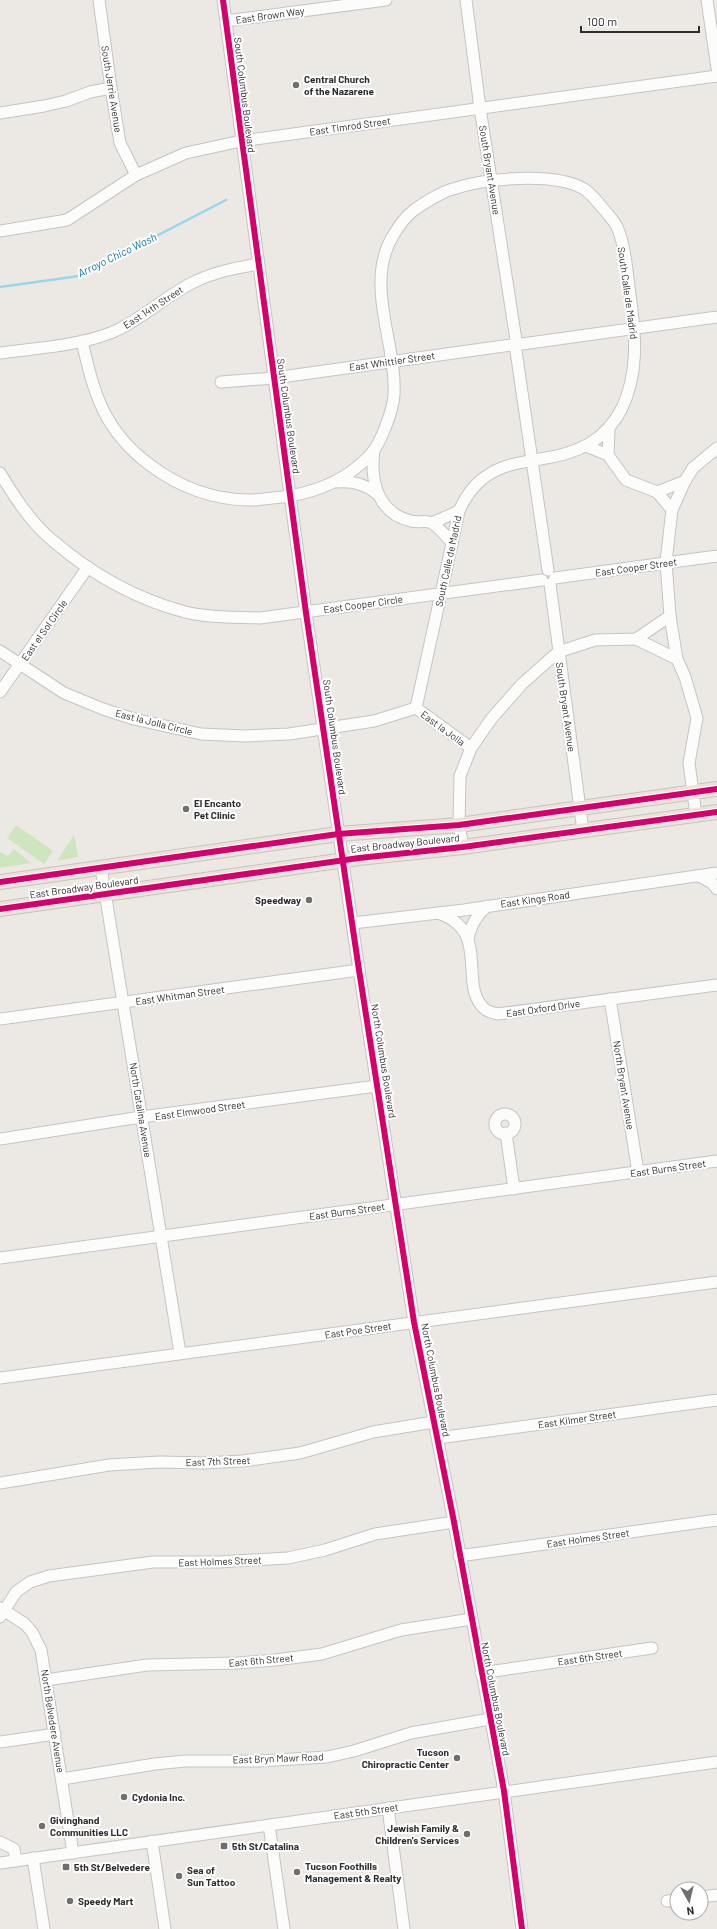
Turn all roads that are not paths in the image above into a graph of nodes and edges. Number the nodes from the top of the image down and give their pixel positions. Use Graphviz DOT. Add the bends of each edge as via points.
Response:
graph roads {
  1 [pos="99,0"];
  2 [pos="222,0"];
  3 [pos="386,0"];
  4 [pos="466,0"];
  5 [pos="707,0"];
  6 [pos="226,21"];
  7 [pos="717,68"];
  8 [pos="717,76"];
  9 [pos="111,88"];
  10 [pos="480,108"];
  11 [pos="0,113"];
  12 [pos="241,141"];
  13 [pos="136,175"];
  14 [pos="492,180"];
  15 [pos="0,231"];
  16 [pos="258,264"];
  17 [pos="717,317"];
  18 [pos="634,328"];
  19 [pos="82,341"];
  20 [pos="516,345"];
  21 [pos="0,353"];
  22 [pos="392,361"];
  23 [pos="274,378"];
  24 [pos="221,382"];
  25 [pos="609,429"];
  26 [pos="586,446"];
  27 [pos="717,448"];
  28 [pos="374,450"];
  29 [pos="608,455"];
  30 [pos="532,461"];
  31 [pos="0,473"];
  32 [pos="685,481"];
  33 [pos="331,483"];
  34 [pos="657,492"];
  35 [pos="376,493"];
  36 [pos="290,496"];
  37 [pos="672,510"];
  38 [pos="459,511"];
  39 [pos="432,523"];
  40 [pos="452,542"];
  41 [pos="717,556"];
  42 [pos="666,562"];
  43 [pos="88,567"];
  44 [pos="549,578"];
  45 [pos="442,593"];
  46 [pos="306,612"];
  47 [pos="670,616"];
  48 [pos="636,639"];
  49 [pos="0,651"];
  50 [pos="558,652"];
  51 [pos="677,659"];
  52 [pos="20,665"];
  53 [pos="0,692"];
  54 [pos="416,708"];
  55 [pos="323,729"];
  56 [pos="471,748"];
  57 [pos="717,789"];
  58 [pos="693,792"];
  59 [pos="580,808"];
  60 [pos="717,812"];
  61 [pos="696,815"];
  62 [pos="459,825"];
  63 [pos="583,831"];
  64 [pos="338,834"];
  65 [pos="463,847"];
  66 [pos="343,861"];
  67 [pos="100,868"];
  68 [pos="717,873"];
  69 [pos="699,876"];
  70 [pos="0,882"];
  71 [pos="717,889"];
  72 [pos="105,894"];
  73 [pos="486,906"];
  74 [pos="0,909"];
  75 [pos="437,913"];
  76 [pos="352,923"];
  77 [pos="468,939"];
  78 [pos="359,970"];
  79 [pos="717,985"];
  80 [pos="610,999"];
  81 [pos="124,1002"];
  82 [pos="0,1019"];
  83 [pos="377,1086"];
  84 [pos="141,1117"];
  85 [pos="506,1133"];
  86 [pos="0,1139"];
  87 [pos="717,1161"];
  88 [pos="638,1172"];
  89 [pos="514,1189"];
  90 [pos="396,1204"];
  91 [pos="162,1236"];
  92 [pos="0,1258"];
  93 [pos="717,1282"];
  94 [pos="414,1322"];
  95 [pos="180,1353"];
  96 [pos="0,1378"];
  97 [pos="717,1400"];
  98 [pos="434,1422"];
  99 [pos="438,1438"];
  100 [pos="0,1483"];
  101 [pos="717,1520"];
  102 [pos="454,1522"];
  103 [pos="459,1556"];
  104 [pos="1,1612"];
  105 [pos="472,1620"];
  106 [pos="652,1648"];
  107 [pos="481,1673"];
  108 [pos="46,1680"];
  109 [pos="490,1719"];
  110 [pos="55,1734"];
  111 [pos="0,1742"];
  112 [pos="717,1762"];
  113 [pos="62,1779"];
  114 [pos="504,1791"];
  115 [pos="388,1808"];
  116 [pos="269,1825"];
  117 [pos="152,1841"];
  118 [pos="0,1842"];
  119 [pos="73,1853"];
  120 [pos="33,1858"];
  121 [pos="16,1861"];
  122 [pos="0,1863"];
  123 [pos="44,1929"];
  124 [pos="165,1929"];
  125 [pos="284,1929"];
  126 [pos="404,1929"];
  127 [pos="522,1929"];
  1 -- 9 [label="street, South Jerrie Avenue"];
  2 -- 6 [label="street, South Columbus Boulevard"];
  3 -- 6 [label="street, East Brown Way"];
  4 -- 10 [label="street, South Bryant Avenue"];
  5 -- 7 [label="street"];
  6 -- 12 [label="street, South Columbus Boulevard"];
  8 -- 10 [label="street, East Timrod Street"];
  9 -- 11 [label="street" via="44,106"];
  9 -- 13 [label="street, South Jerrie Avenue" via="120,144"];
  10 -- 12 [label="street, East Timrod Street"];
  10 -- 14 [label="street, South Bryant Avenue"];
  12 -- 13 [label="street, East Timrod Street" via="186,153"];
  12 -- 16 [label="street, South Columbus Boulevard"];
  13 -- 15 [label="street, East Timrod Street" via="67,220"];
  14 -- 18 [label="street, South Calle de Madrid" via="541,179 564,183 583,188 602,207 617,226 624,254"];
  14 -- 20 [label="street, South Bryant Avenue"];
  14 -- 22 [label="street, South Calle de Madrid" via="449,190 423,204 404,217 390,240 383,260 381,285 382,307"];
  16 -- 19 [label="street, East 14th Street" via="224,271 192,282 126,326"];
  16 -- 23 [label="street, South Columbus Boulevard"];
  17 -- 18 [label="street, East Whittier Street"];
  18 -- 20 [label="street, East Whittier Street"];
  18 -- 25 [label="street, South Calle de Madrid" via="634,366 630,388 621,410"];
  19 -- 21 [label="street, East 14th Street"];
  19 -- 36 [label="street" via="92,386 106,418 128,447 152,467 184,487 216,497 251,500"];
  20 -- 22 [label="street, East Whittier Street"];
  20 -- 30 [label="street, South Bryant Avenue"];
  22 -- 23 [label="street, East Whittier Street"];
  22 -- 28 [label="street, South Calle de Madrid" via="394,400"];
  23 -- 24 [label="street, East Whittier Street"];
  23 -- 36 [label="street, South Columbus Boulevard"];
  25 -- 26 [label="street, South Calle de Madrid"];
  25 -- 29 [label="street"];
  26 -- 29 [label="street"];
  26 -- 30 [label="street, South Calle de Madrid" via="560,456"];
  27 -- 32 [label="street" via="693,468"];
  28 -- 33 [label="street" via="370,457 347,476"];
  28 -- 35 [label="street" via="373,472"];
  29 -- 34 [label="street" via="626,480"];
  30 -- 38 [label="street, South Calle de Madrid" via="496,470 470,491"];
  30 -- 44 [label="street, South Bryant Avenue"];
  31 -- 43 [label="street, East Cooper Circle" via="23,508 51,540"];
  32 -- 34 [label="street"];
  32 -- 37 [label="street"];
  33 -- 35 [label="street" via="357,483"];
  33 -- 36 [label="street"];
  34 -- 37 [label="street"];
  35 -- 39 [label="street" via="399,517 412,522"];
  36 -- 46 [label="street, South Columbus Boulevard"];
  37 -- 42 [label="street"];
  38 -- 39 [label="street"];
  38 -- 40 [label="street, South Calle de Madrid"];
  39 -- 40 [label="street"];
  40 -- 45 [label="street, South Calle de Madrid"];
  41 -- 42 [label="street, East Cooper Street"];
  42 -- 44 [label="street, East Cooper Street"];
  42 -- 47 [label="street"];
  43 -- 46 [label="street, East Cooper Circle" via="122,588 185,612 260,618"];
  43 -- 52 [label="street, East el Sol Circle"];
  44 -- 45 [label="street, East Cooper Street"];
  44 -- 50 [label="street, South Bryant Avenue"];
  45 -- 46 [label="street, East Cooper Circle"];
  45 -- 54 [label="street, South Calle de Madrid"];
  46 -- 55 [label="street, South Columbus Boulevard"];
  47 -- 48 [label="street"];
  47 -- 51 [label="street"];
  48 -- 50 [label="street" via="595,640"];
  48 -- 51 [label="street"];
  49 -- 52 [label="street, East la Jolla Circle"];
  50 -- 56 [label="street" via="524,682 492,718"];
  50 -- 59 [label="street, South Bryant Avenue"];
  51 -- 58 [label="street" via="697,718 690,763"];
  52 -- 53 [label="street, East el Sol Circle"];
  52 -- 55 [label="street, East la Jolla Circle" via="64,693 103,709 134,719 201,734 245,736"];
  54 -- 55 [label="street, East la Jolla Circle" via="374,721"];
  54 -- 56 [label="street, East la Jolla"];
  55 -- 64 [label="street, South Columbus Boulevard"];
  56 -- 62 [label="street" via="460,776"];
  57 -- 58 [label="main road, East Broadway Boulevard"];
  58 -- 59 [label="main road, East Broadway Boulevard"];
  58 -- 61 [label="street"];
  59 -- 62 [label="main road, East Broadway Boulevard"];
  59 -- 63 [label="street, South Bryant Avenue"];
  60 -- 61 [label="main road, East Broadway Boulevard"];
  61 -- 63 [label="main road, East Broadway Boulevard"];
  62 -- 64 [label="main road, East Broadway Boulevard"];
  62 -- 65 [label="street"];
  63 -- 65 [label="main road, East Broadway Boulevard"];
  64 -- 66 [label="street, North Columbus Boulevard"];
  64 -- 67 [label="main road, East Broadway Boulevard"];
  65 -- 66 [label="main road, East Broadway Boulevard"];
  66 -- 72 [label="main road, East Broadway Boulevard"];
  66 -- 76 [label="street, North Columbus Boulevard"];
  67 -- 70 [label="main road, East Broadway Boulevard"];
  67 -- 72 [label="street, North Catalina Avenue"];
  68 -- 69 [label="street, East Kings Road"];
  69 -- 71 [label="street"];
  69 -- 73 [label="street, East Kings Road"];
  72 -- 74 [label="main road, East Broadway Boulevard"];
  72 -- 81 [label="street, North Catalina Avenue"];
  73 -- 75 [label="street, East Kings Road"];
  73 -- 77 [label="street" via="477,914"];
  75 -- 76 [label="street, East Kings Road"];
  75 -- 77 [label="street, East Oxford Drive" via="456,921"];
  76 -- 78 [label="street, North Columbus Boulevard"];
  77 -- 80 [label="street, East Oxford Drive" via="478,1000 487,1010 498,1014"];
  78 -- 81 [label="street, East Whitman Street"];
  78 -- 83 [label="street, North Columbus Boulevard"];
  79 -- 80 [label="street, East Oxford Drive"];
  80 -- 88 [label="street, North Bryant Avenue"];
  81 -- 82 [label="street, East Whitman Street"];
  81 -- 84 [label="street, North Catalina Avenue"];
  83 -- 84 [label="street, East Elmwood Street"];
  83 -- 90 [label="street, North Columbus Boulevard"];
  84 -- 86 [label="street, East Elmwood Street"];
  84 -- 91 [label="street, North Catalina Avenue"];
  85 -- 89 [label="street"];
  87 -- 88 [label="street, East Burns Street"];
  88 -- 89 [label="street, East Burns Street"];
  89 -- 90 [label="street, East Burns Street"];
  90 -- 91 [label="street, East Burns Street"];
  90 -- 94 [label="street, North Columbus Boulevard"];
  91 -- 92 [label="street, East Burns Street"];
  91 -- 95 [label="street, North Catalina Avenue"];
  93 -- 94 [label="street, East Poe Street"];
  94 -- 95 [label="street, East Poe Street"];
  94 -- 98 [label="street, North Columbus Boulevard"];
  95 -- 96 [label="street, East Poe Street"];
  97 -- 99 [label="street, East Kilmer Street"];
  98 -- 99 [label="street, North Columbus Boulevard"];
  98 -- 100 [label="street, East 7th Street" via="373,1432 300,1453 242,1461 109,1465"];
  99 -- 102 [label="street, North Columbus Boulevard"];
  101 -- 103 [label="street, East Holmes Street"];
  102 -- 103 [label="street, North Columbus Boulevard"];
  102 -- 104 [label="street, East Holmes Street" via="375,1534 325,1550 288,1558 153,1562 50,1576 30,1582 16,1592"];
  103 -- 105 [label="street, North Columbus Boulevard"];
  104 -- 108 [label="street, North Belvedere Avenue" via="25,1624 32,1632 41,1650"];
  105 -- 107 [label="street, North Columbus Boulevard"];
  105 -- 108 [label="street, East 6th Street" via="401,1630 329,1652 283,1659 147,1665"];
  106 -- 107 [label="street, East 6th Street"];
  107 -- 109 [label="street, North Columbus Boulevard"];
  108 -- 110 [label="street, North Belvedere Avenue"];
  109 -- 113 [label="street, East Bryn Mawr Road" via="411,1733 327,1757 178,1762"];
  109 -- 114 [label="street, North Columbus Boulevard"];
  110 -- 111 [label="street"];
  110 -- 113 [label="street, North Belvedere Avenue"];
  112 -- 114 [label="street, East 5th Street"];
  113 -- 119 [label="street, North Belvedere Avenue"];
  114 -- 115 [label="street, East 5th Street"];
  114 -- 127 [label="street, North Columbus Boulevard"];
  115 -- 116 [label="street, East 5th Street"];
  115 -- 126 [label="street"];
  116 -- 117 [label="street, East 5th Street"];
  116 -- 125 [label="street"];
  117 -- 119 [label="street, East 5th Street"];
  117 -- 124 [label="street"];
  118 -- 121 [label="street" via="14,1849"];
  119 -- 120 [label="street, East 5th Street"];
  120 -- 121 [label="street, East 5th Street"];
  120 -- 123 [label="street"];
  121 -- 122 [label="street, East 5th Street"];
}
